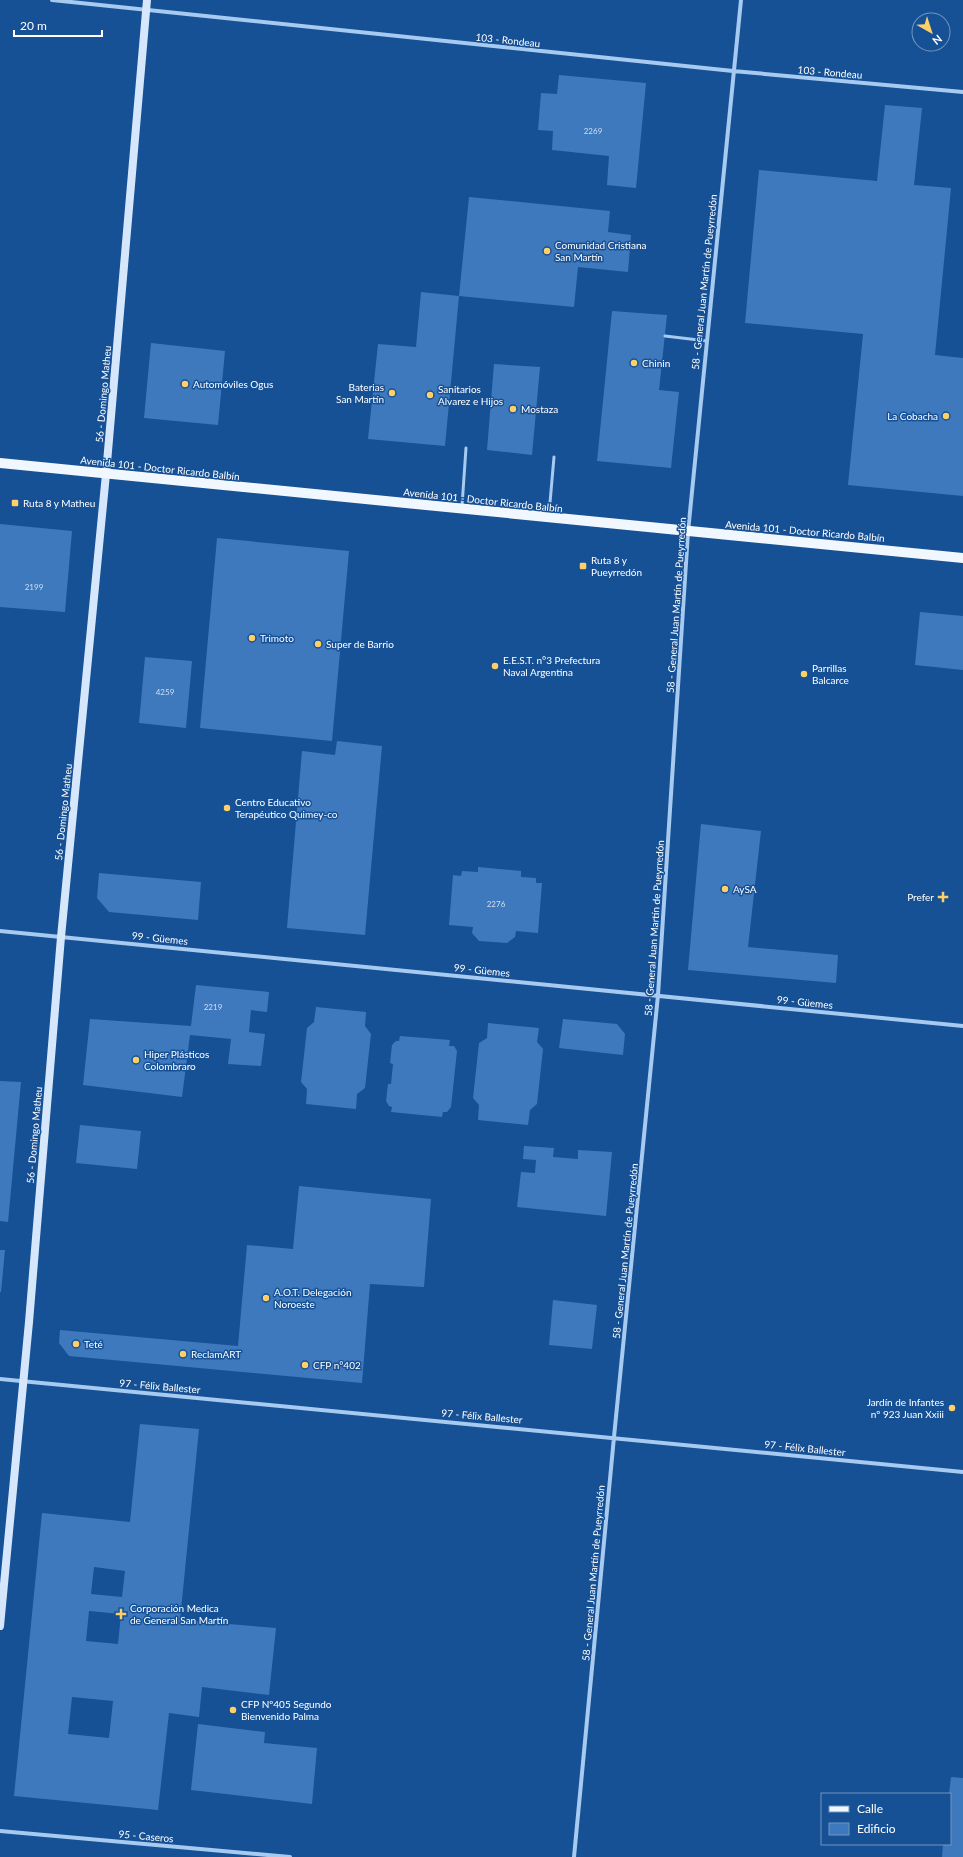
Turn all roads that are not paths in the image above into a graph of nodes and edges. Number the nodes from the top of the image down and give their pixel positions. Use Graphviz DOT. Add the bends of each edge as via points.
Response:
graph roads {
  1 [pos="52,0"];
  2 [pos="147,0"];
  3 [pos="741,0"];
  4 [pos="146,10"];
  5 [pos="733,71"];
  6 [pos="963,92"];
  7 [pos="665,336"];
  8 [pos="707,341"];
  9 [pos="466,448"];
  10 [pos="554,457"];
  11 [pos="0,463"];
  12 [pos="106,474"];
  13 [pos="462,510"];
  14 [pos="549,518"];
  15 [pos="688,532"];
  16 [pos="963,558"];
  17 [pos="0,931"];
  18 [pos="61,937"];
  19 [pos="658,995"];
  20 [pos="963,1026"];
  21 [pos="0,1379"];
  22 [pos="22,1381"];
  23 [pos="614,1437"];
  24 [pos="963,1472"];
  25 [pos="0,1626"];
  26 [pos="0,1831"];
  27 [pos="290,1857"];
  28 [pos="574,1857"];
  1 -- 4 [label="street, 103 - Rondeau"];
  2 -- 4 [label="street, 56 - Domingo Matheu"];
  3 -- 5 [label="street, 58 - General Juan Martín de Pueyrredón"];
  4 -- 5 [label="street, 103 - Rondeau"];
  4 -- 12 [label="street, 56 - Domingo Matheu"];
  5 -- 6 [label="street, 103 - Rondeau"];
  5 -- 8 [label="street, 58 - General Juan Martín de Pueyrredón"];
  7 -- 8 [label="lane"];
  8 -- 15 [label="street, 58 - General Juan Martín de Pueyrredón"];
  9 -- 13 [label="lane"];
  10 -- 14 [label="lane"];
  11 -- 12 [label="main road, Avenida 101 - Doctor Ricardo Balbín"];
  12 -- 13 [label="main road, Avenida 101 - Doctor Ricardo Balbín"];
  12 -- 18 [label="street, 56 - Domingo Matheu"];
  13 -- 14 [label="main road, Avenida 101 - Doctor Ricardo Balbín"];
  14 -- 15 [label="main road, Avenida 101 - Doctor Ricardo Balbín"];
  15 -- 16 [label="main road, Avenida 101 - Doctor Ricardo Balbín"];
  15 -- 19 [label="street, 58 - General Juan Martín de Pueyrredón"];
  17 -- 18 [label="street, 99 - Güemes"];
  18 -- 19 [label="street, 99 - Güemes"];
  18 -- 22 [label="street, 56 - Domingo Matheu"];
  19 -- 20 [label="street, 99 - Güemes"];
  19 -- 23 [label="street, 58 - General Juan Martín de Pueyrredón"];
  21 -- 22 [label="street, 97 - Félix Ballester"];
  22 -- 23 [label="street, 97 - Félix Ballester"];
  22 -- 25 [label="street, 56 - Domingo Matheu"];
  23 -- 24 [label="street, 97 - Félix Ballester"];
  23 -- 28 [label="street, 58 - General Juan Martín de Pueyrredón"];
  26 -- 27 [label="street, 95 - Caseros"];
}
